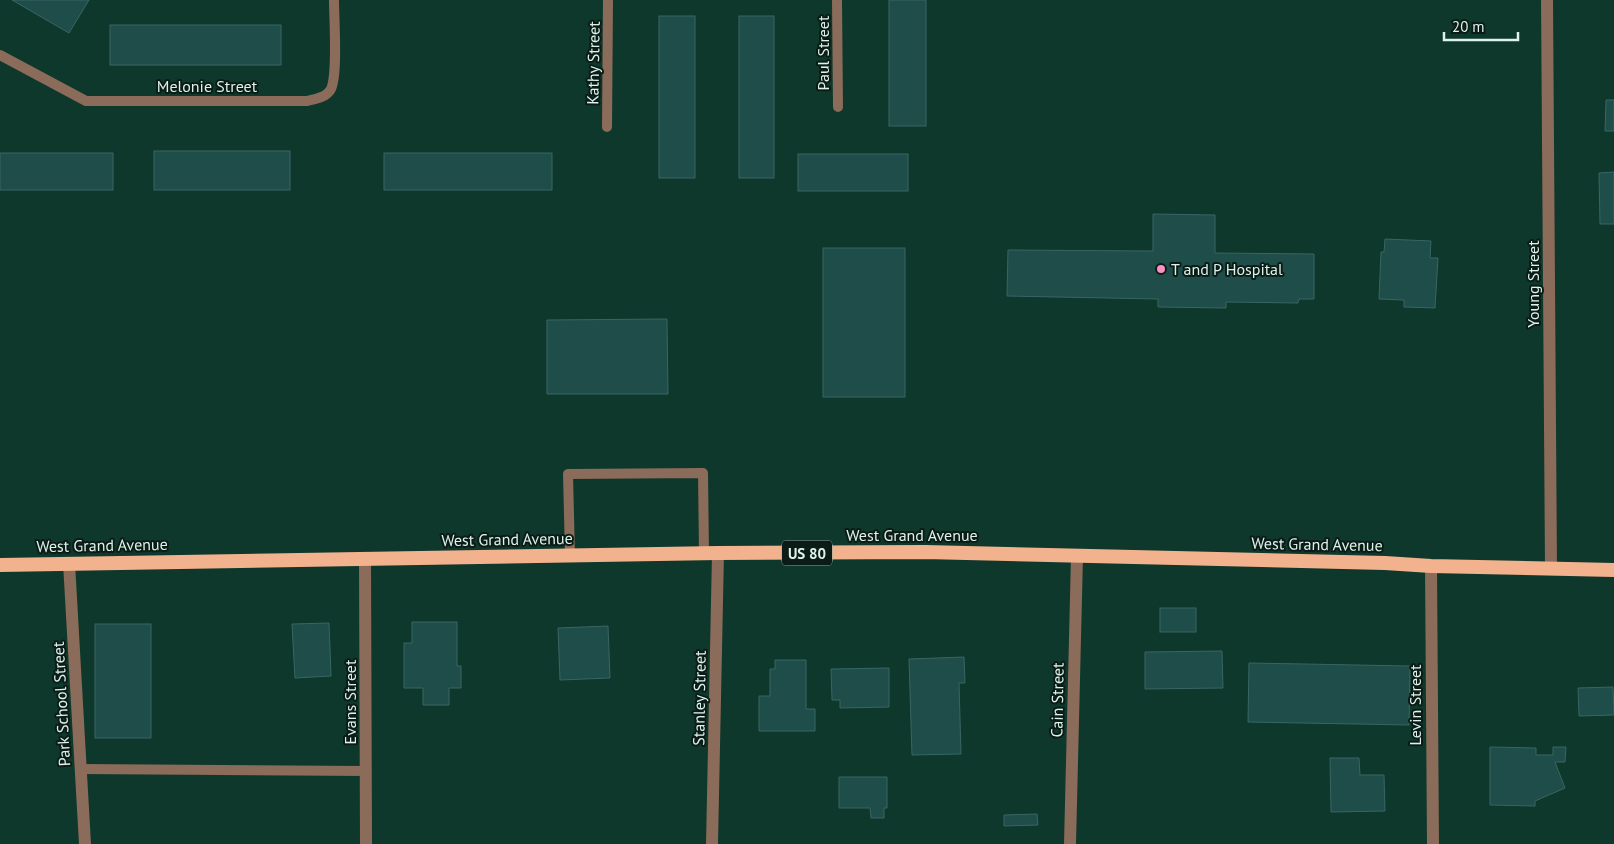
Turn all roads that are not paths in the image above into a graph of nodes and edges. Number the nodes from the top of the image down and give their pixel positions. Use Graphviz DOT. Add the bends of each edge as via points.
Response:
graph roads {
  1 [pos="334,0"];
  2 [pos="608,0"];
  3 [pos="837,0"];
  4 [pos="1546,0"];
  5 [pos="0,55"];
  6 [pos="838,107"];
  7 [pos="607,127"];
  8 [pos="711,553"];
  9 [pos="570,556"];
  10 [pos="1077,556"];
  11 [pos="365,559"];
  12 [pos="69,563"];
  13 [pos="0,565"];
  14 [pos="1431,566"];
  15 [pos="1552,568"];
  16 [pos="1614,570"];
  17 [pos="81,769"];
  18 [pos="366,771"];
  19 [pos="85,844"];
  20 [pos="366,844"];
  21 [pos="712,844"];
  22 [pos="1070,844"];
  23 [pos="1433,844"];
  1 -- 5 [label="lane, Melonie Street" via="334,76 330,91 308,102 86,101"];
  2 -- 7 [label="lane, Kathy Street"];
  3 -- 6 [label="lane, Paul Street"];
  4 -- 15 [label="street, Young Street"];
  8 -- 9 [label="highway, West Grand Avenue / US 80"];
  8 -- 9 [label="lane" via="703,473 568,474"];
  8 -- 10 [label="highway, West Grand Avenue / US 80" via="926,552"];
  8 -- 21 [label="street, Stanley Street"];
  9 -- 11 [label="highway, West Grand Avenue / US 80"];
  10 -- 14 [label="highway, West Grand Avenue / US 80"];
  10 -- 22 [label="street, Cain Street"];
  11 -- 12 [label="highway, West Grand Avenue / US 80"];
  11 -- 18 [label="street, Evans Street"];
  12 -- 13 [label="highway, West Grand Avenue / US 80"];
  12 -- 17 [label="street, Park School Street"];
  14 -- 15 [label="highway, West Grand Avenue / US 80"];
  14 -- 23 [label="street, Levin Street"];
  15 -- 16 [label="highway, West Grand Avenue / US 80"];
  17 -- 18 [label="lane"];
  17 -- 19 [label="street, Park School Street"];
  18 -- 20 [label="street, Evans Street"];
}
